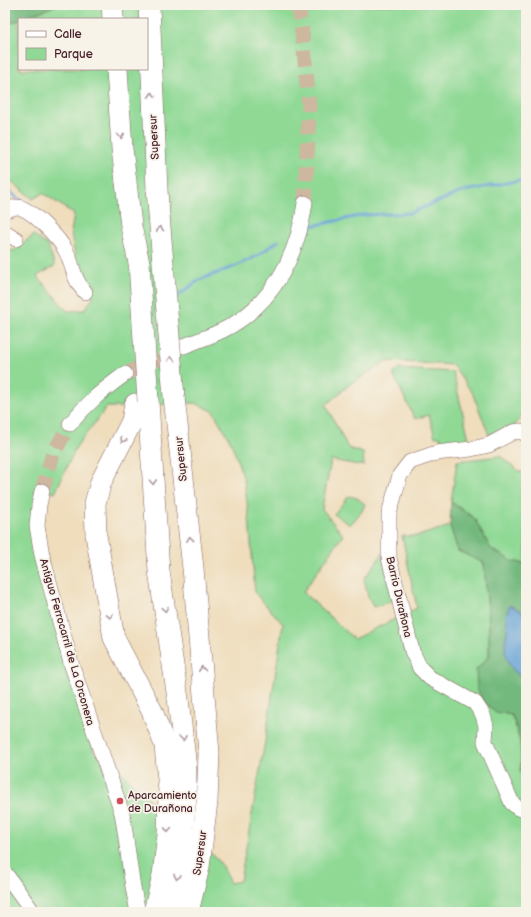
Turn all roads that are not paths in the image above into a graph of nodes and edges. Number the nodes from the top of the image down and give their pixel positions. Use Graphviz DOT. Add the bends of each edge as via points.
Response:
graph roads {
  1 [pos="112,5"];
  2 [pos="148,5"];
  3 [pos="113,18"];
  4 [pos="117,70"];
  5 [pos="305,204"];
  6 [pos="5,210"];
  7 [pos="85,292"];
  8 [pos="184,346"];
  9 [pos="125,374"];
  10 [pos="142,402"];
  11 [pos="70,424"];
  12 [pos="524,428"];
  13 [pos="42,491"];
  14 [pos="178,794"];
  15 [pos="522,809"];
  16 [pos="5,873"];
  17 [pos="33,912"];
  18 [pos="138,912"];
  19 [pos="154,912"];
  20 [pos="170,912"];
  21 [pos="188,912"];
  1 -- 3 [label="highway"];
  21 -- 2 [label="highway, Supersur, one-way, bridge" via="199,867 207,802 209,753 156,190"];
  4 -- 10 [label="highway, Supersur, one-way, bridge" via="122,149 131,226 128,261"];
  5 -- 8 [label="street" via="303,222 295,248 284,272 271,291 251,311 230,326"];
  6 -- 7 [label="street" via="17,207 27,211 46,227 67,253 73,274"];
  9 -- 11 [label="street" via="85,406"];
  10 -- 14 [label="highway, Supersur, one-way" via="159,571 186,768"];
  10 -- 14 [label="highway, one-way" via="102,482 95,503 96,535 114,638 152,711 165,745"];
  12 -- 15 [label="street, Barrio Durañona" via="489,445 436,453 410,462 400,475 389,514 389,558 412,651 420,668 430,678 475,703 483,715 486,726 485,742 512,803"];
  13 -- 18 [label="street, Antiguo Ferrocarril de La Orconera" via="37,526 42,555 71,663 122,813"];
  14 -- 19 [label="highway, one-way"];
  14 -- 20 [label="highway, Supersur, one-way" via="180,863"];
  16 -- 17 [label="street"];
}
